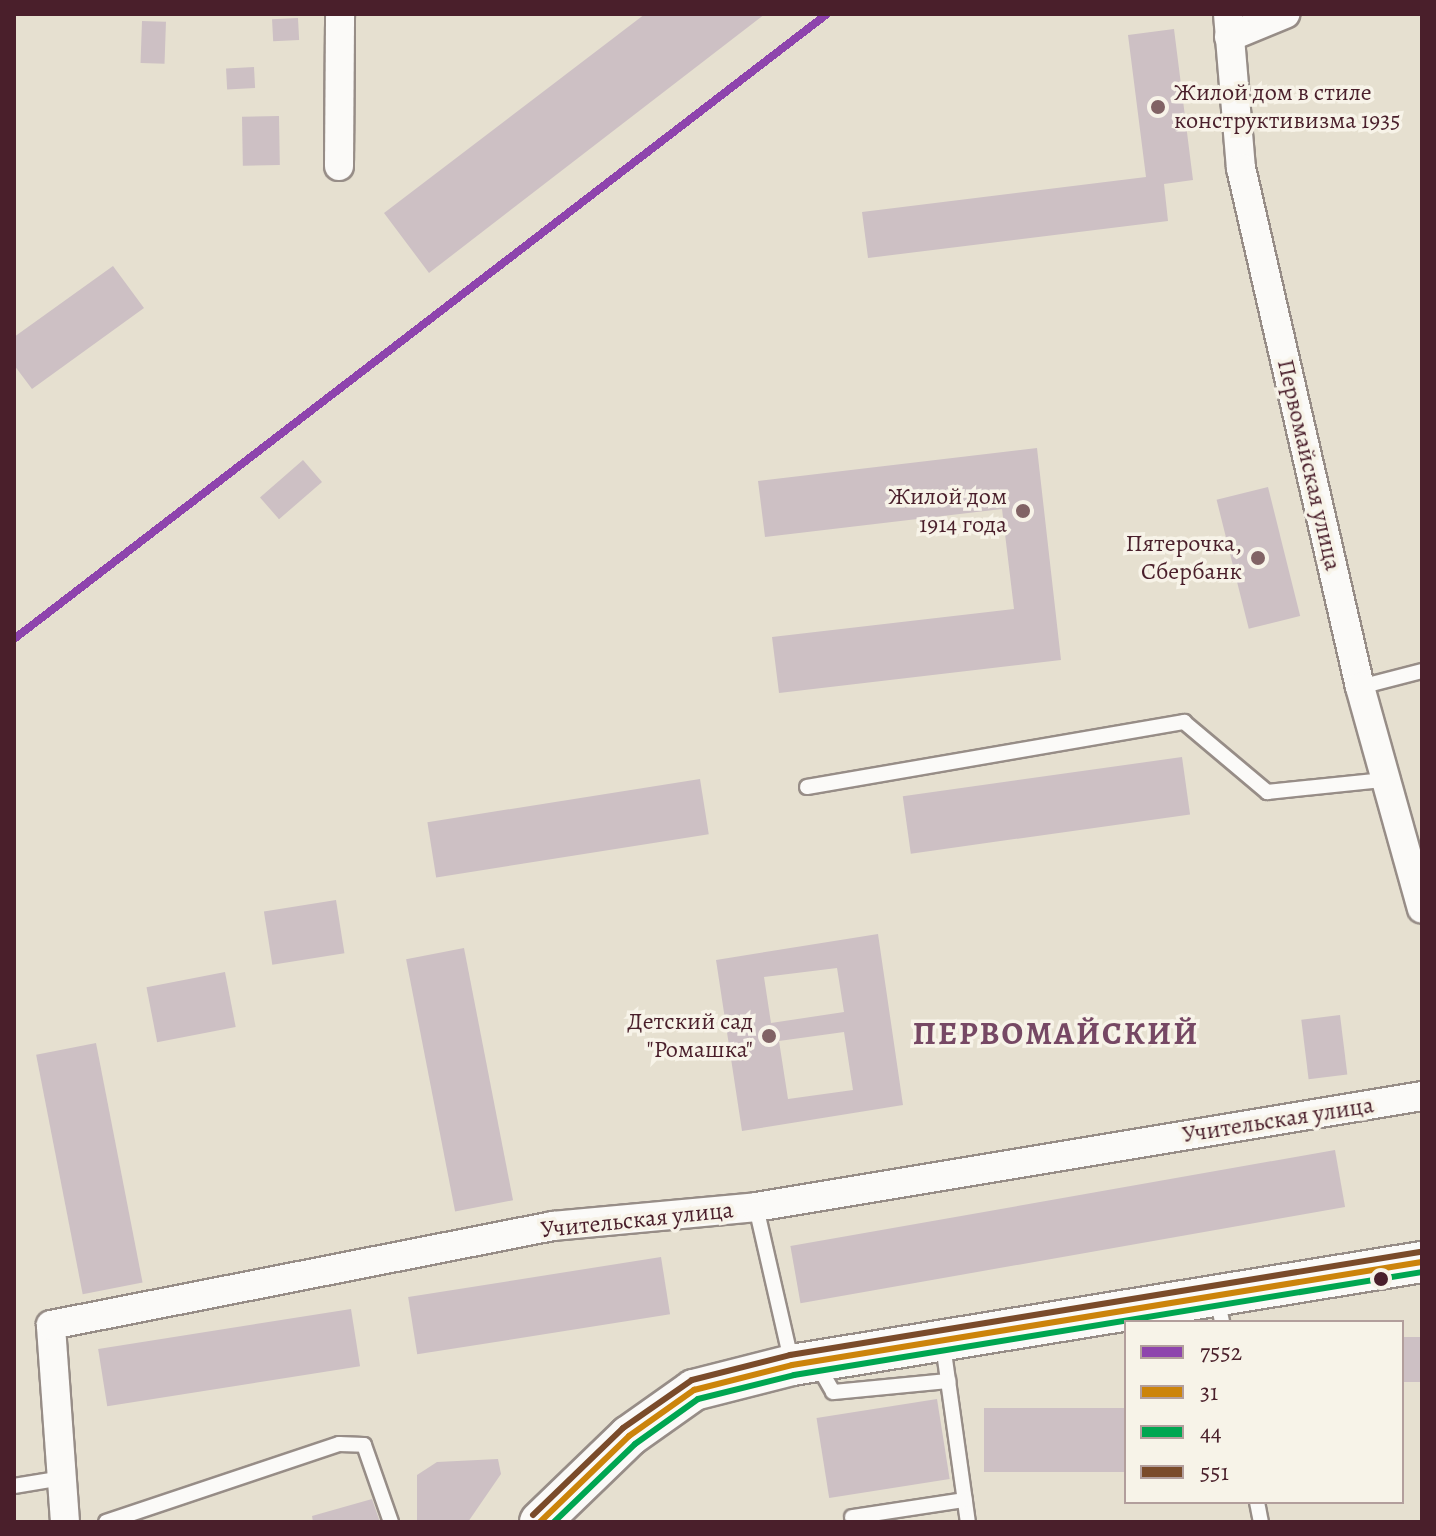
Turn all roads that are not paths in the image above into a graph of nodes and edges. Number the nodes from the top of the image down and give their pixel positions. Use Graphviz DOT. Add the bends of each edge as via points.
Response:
graph roads {
  1 [pos="340,14"];
  2 [pos="1285,14"];
  3 [pos="1228,26"];
  4 [pos="339,166"];
  5 [pos="1422,671"];
  6 [pos="1360,687"];
  7 [pos="1384,780"];
  8 [pos="807,787"];
  9 [pos="1422,909"];
  10 [pos="1422,1096"];
  11 [pos="756,1207"];
  12 [pos="1422,1262"];
  13 [pos="1219,1310"];
  14 [pos="1124,1320"];
  15 [pos="1127,1320"];
  16 [pos="943,1340"];
  17 [pos="804,1363"];
  18 [pos="948,1381"];
  19 [pos="63,1478"];
  20 [pos="14,1486"];
  21 [pos="965,1500"];
  22 [pos="852,1517"];
  23 [pos="65,1522"];
  24 [pos="106,1522"];
  25 [pos="391,1522"];
  26 [pos="540,1522"];
  27 [pos="968,1522"];
  1 -- 4 [label="street"];
  2 -- 3 [label="street"];
  3 -- 6 [label="street, Первомайская улица" via="1241,168"];
  5 -- 6 [label="lane"];
  6 -- 7 [label="street, Первомайская улица"];
  7 -- 8 [label="lane" via="1267,792 1184,722"];
  7 -- 9 [label="street, Первомайская улица"];
  10 -- 11 [label="street, Учительская улица"];
  11 -- 17 [label="lane"];
  11 -- 19 [label="street, Учительская улица" via="553,1226 51,1325"];
  12 -- 13 [label="main road"];
  13 -- 15 [label="main road"];
  14 -- 16 [label="main road"];
  16 -- 17 [label="main road"];
  16 -- 18 [label="lane"];
  17 -- 18 [label="lane" via="833,1392"];
  17 -- 26 [label="main road" via="694,1390 629,1436"];
  18 -- 21 [label="lane"];
  19 -- 20 [label="lane"];
  19 -- 23 [label="street, Учительская улица"];
  21 -- 22 [label="lane"];
  21 -- 27 [label="lane"];
  24 -- 25 [label="lane" via="339,1444 364,1445"];
}
